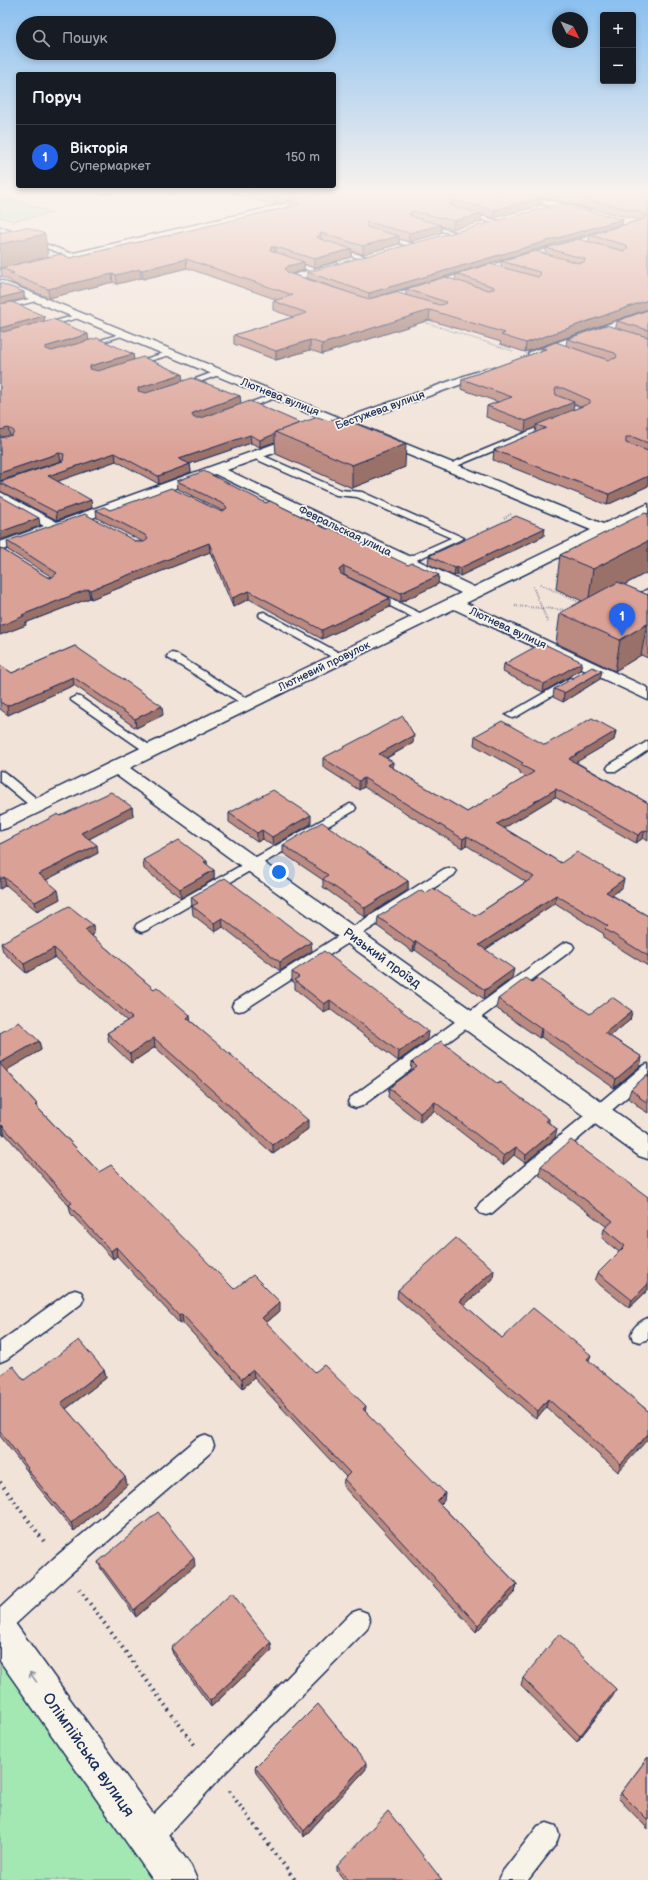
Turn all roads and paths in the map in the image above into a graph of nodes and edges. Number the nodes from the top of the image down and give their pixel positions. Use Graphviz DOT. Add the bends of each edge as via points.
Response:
graph roads {
  1 [pos="297,280"];
  2 [pos="450,280"];
  3 [pos="104,281"];
  4 [pos="442,282"];
  5 [pos="0,283"];
  6 [pos="306,283"];
  7 [pos="118,286"];
  8 [pos="456,286"];
  9 [pos="393,297"];
  10 [pos="38,299"];
  11 [pos="406,301"];
  12 [pos="366,302"];
  13 [pos="0,308"];
  14 [pos="648,314"];
  15 [pos="80,316"];
  16 [pos="420,320"];
  17 [pos="33,328"];
  18 [pos="602,330"];
  19 [pos="125,334"];
  20 [pos="618,334"];
  21 [pos="77,348"];
  22 [pos="553,348"];
  23 [pos="567,352"];
  24 [pos="171,353"];
  25 [pos="525,358"];
  26 [pos="122,367"];
  27 [pos="500,367"];
  28 [pos="220,373"];
  29 [pos="172,388"];
  30 [pos="276,396"];
  31 [pos="227,412"];
  32 [pos="562,420"];
  33 [pos="343,423"];
  34 [pos="254,455"];
  35 [pos="449,466"];
  36 [pos="215,469"];
  37 [pos="164,487"];
  38 [pos="177,494"];
  39 [pos="0,496"];
  40 [pos="648,508"];
  41 [pos="85,516"];
  42 [pos="98,523"];
  43 [pos="56,527"];
  44 [pos="615,528"];
  45 [pos="2,550"];
  46 [pos="407,561"];
  47 [pos="537,583"];
  48 [pos="533,587"];
  49 [pos="366,590"];
  50 [pos="648,592"];
  51 [pos="474,593"];
  52 [pos="454,603"];
  53 [pos="511,606"];
  54 [pos="587,606"];
  55 [pos="642,606"];
  56 [pos="542,608"];
  57 [pos="572,610"];
  58 [pos="264,615"];
  59 [pos="422,618"];
  60 [pos="549,627"];
  61 [pos="172,656"];
  62 [pos="341,658"];
  63 [pos="592,668"];
  64 [pos="648,695"];
  65 [pos="76,699"];
  66 [pos="248,703"];
  67 [pos="512,715"];
  68 [pos="648,745"];
  69 [pos="151,751"];
  70 [pos="116,767"];
  71 [pos="613,768"];
  72 [pos="0,776"];
  73 [pos="38,806"];
  74 [pos="350,808"];
  75 [pos="0,824"];
  76 [pos="252,864"];
  77 [pos="449,872"];
  78 [pos="142,927"];
  79 [pos="350,935"];
  80 [pos="567,947"];
  81 [pos="239,1006"];
  82 [pos="468,1020"];
  83 [pos="648,1070"];
  84 [pos="356,1102"];
  85 [pos="598,1113"];
  86 [pos="648,1149"];
  87 [pos="486,1208"];
  88 [pos="75,1298"];
  89 [pos="0,1353"];
  90 [pos="204,1445"];
  91 [pos="0,1482"];
  92 [pos="62,1566"];
  93 [pos="358,1621"];
  94 [pos="0,1623"];
  95 [pos="0,1630"];
  96 [pos="213,1769"];
  97 [pos="547,1835"];
  98 [pos="148,1838"];
  99 [pos="176,1880"];
  100 [pos="295,1880"];
  101 [pos="512,1880"];
  1 -- 6 [label="street"];
  2 -- 4 [label="street"];
  3 -- 7 [label="path"];
  4 -- 8 [label="lane"];
  4 -- 9 [label="street"];
  5 -- 10 [label="street, Лютнева вулиця"];
  9 -- 11 [label="lane"];
  9 -- 12 [label="street"];
  10 -- 13 [label="lane"];
  10 -- 15 [label="street, Лютнева вулиця"];
  14 -- 18 [label="street"];
  15 -- 17 [label="lane"];
  15 -- 19 [label="street, Лютнева вулиця"];
  16 -- 25 [label="path"];
  18 -- 20 [label="lane"];
  18 -- 22 [label="street"];
  19 -- 21 [label="lane"];
  19 -- 24 [label="street, Лютнева вулиця"];
  22 -- 23 [label="lane"];
  22 -- 25 [label="street"];
  24 -- 26 [label="lane"];
  24 -- 28 [label="street, Лютнева вулиця"];
  27 -- 33 [label="street, Бестужева вулиця"];
  28 -- 29 [label="lane"];
  28 -- 30 [label="street, Лютнева вулиця"];
  30 -- 31 [label="lane"];
  30 -- 33 [label="street, Лютнева вулиця"];
  32 -- 35 [label="lane"];
  33 -- 34 [label="street, Бестужева вулиця"];
  33 -- 35 [label="street, Лютнева вулиця"];
  34 -- 36 [label="street, Бестужева вулиця"];
  34 -- 46 [label="lane" via="338,493 359,494 459,538"];
  35 -- 44 [label="street, Лютнева вулиця"];
  36 -- 37 [label="street, Бестужева вулиця"];
  36 -- 46 [label="street, Февральская улица"];
  37 -- 38 [label="lane"];
  37 -- 41 [label="street, Бестужева вулиця"];
  39 -- 43 [label="street"];
  40 -- 44 [label="street, Лютневий провулок"];
  41 -- 42 [label="lane"];
  41 -- 43 [label="street, Бестужева вулиця"];
  43 -- 45 [label="street, Бестужева вулиця"];
  44 -- 51 [label="street, Лютневий провулок"];
  46 -- 51 [label="street, Февральская улица"];
  47 -- 54 [label="path"];
  48 -- 56 [label="path"];
  49 -- 59 [label="lane"];
  50 -- 55 [label="lane" via="631,601"];
  51 -- 52 [label="street, Лютневий провулок"];
  52 -- 59 [label="street, Лютневий провулок"];
  52 -- 63 [label="street, Лютнева вулиця"];
  53 -- 56 [label="path"];
  56 -- 57 [label="path"];
  56 -- 60 [label="path"];
  58 -- 62 [label="lane"];
  59 -- 62 [label="street, Лютневий провулок"];
  61 -- 66 [label="lane"];
  62 -- 66 [label="street, Лютневий провулок"];
  63 -- 64 [label="street, Лютнева вулиця"];
  63 -- 67 [label="lane"];
  65 -- 69 [label="lane"];
  66 -- 69 [label="street, Лютневий провулок"];
  68 -- 71 [label="lane"];
  69 -- 70 [label="street, Лютневий провулок"];
  70 -- 73 [label="street, Лютневий провулок"];
  70 -- 76 [label="street, Ризький проїзд"];
  72 -- 73 [label="lane"];
  73 -- 75 [label="street, Лютневий провулок"];
  74 -- 76 [label="lane"];
  76 -- 78 [label="lane"];
  76 -- 79 [label="street, Ризький проїзд"];
  77 -- 79 [label="lane"];
  79 -- 81 [label="lane"];
  79 -- 82 [label="street, Ризький проїзд"];
  80 -- 82 [label="lane"];
  82 -- 84 [label="lane"];
  82 -- 85 [label="street, Ризький проїзд"];
  83 -- 85 [label="lane"];
  85 -- 86 [label="street, Ризький проїзд"];
  85 -- 87 [label="lane"];
  88 -- 89 [label="lane"];
  90 -- 92 [label="lane"];
  91 -- 92 [label="path"];
  92 -- 94 [label="lane"];
  92 -- 96 [label="path"];
  93 -- 96 [label="lane"];
  98 -- 95 [label="street, Олімпійська вулиця, one-way"];
  96 -- 98 [label="lane"];
  96 -- 100 [label="path"];
  97 -- 101 [label="lane"];
  98 -- 99 [label="street, Олімпійська вулиця"];
}
